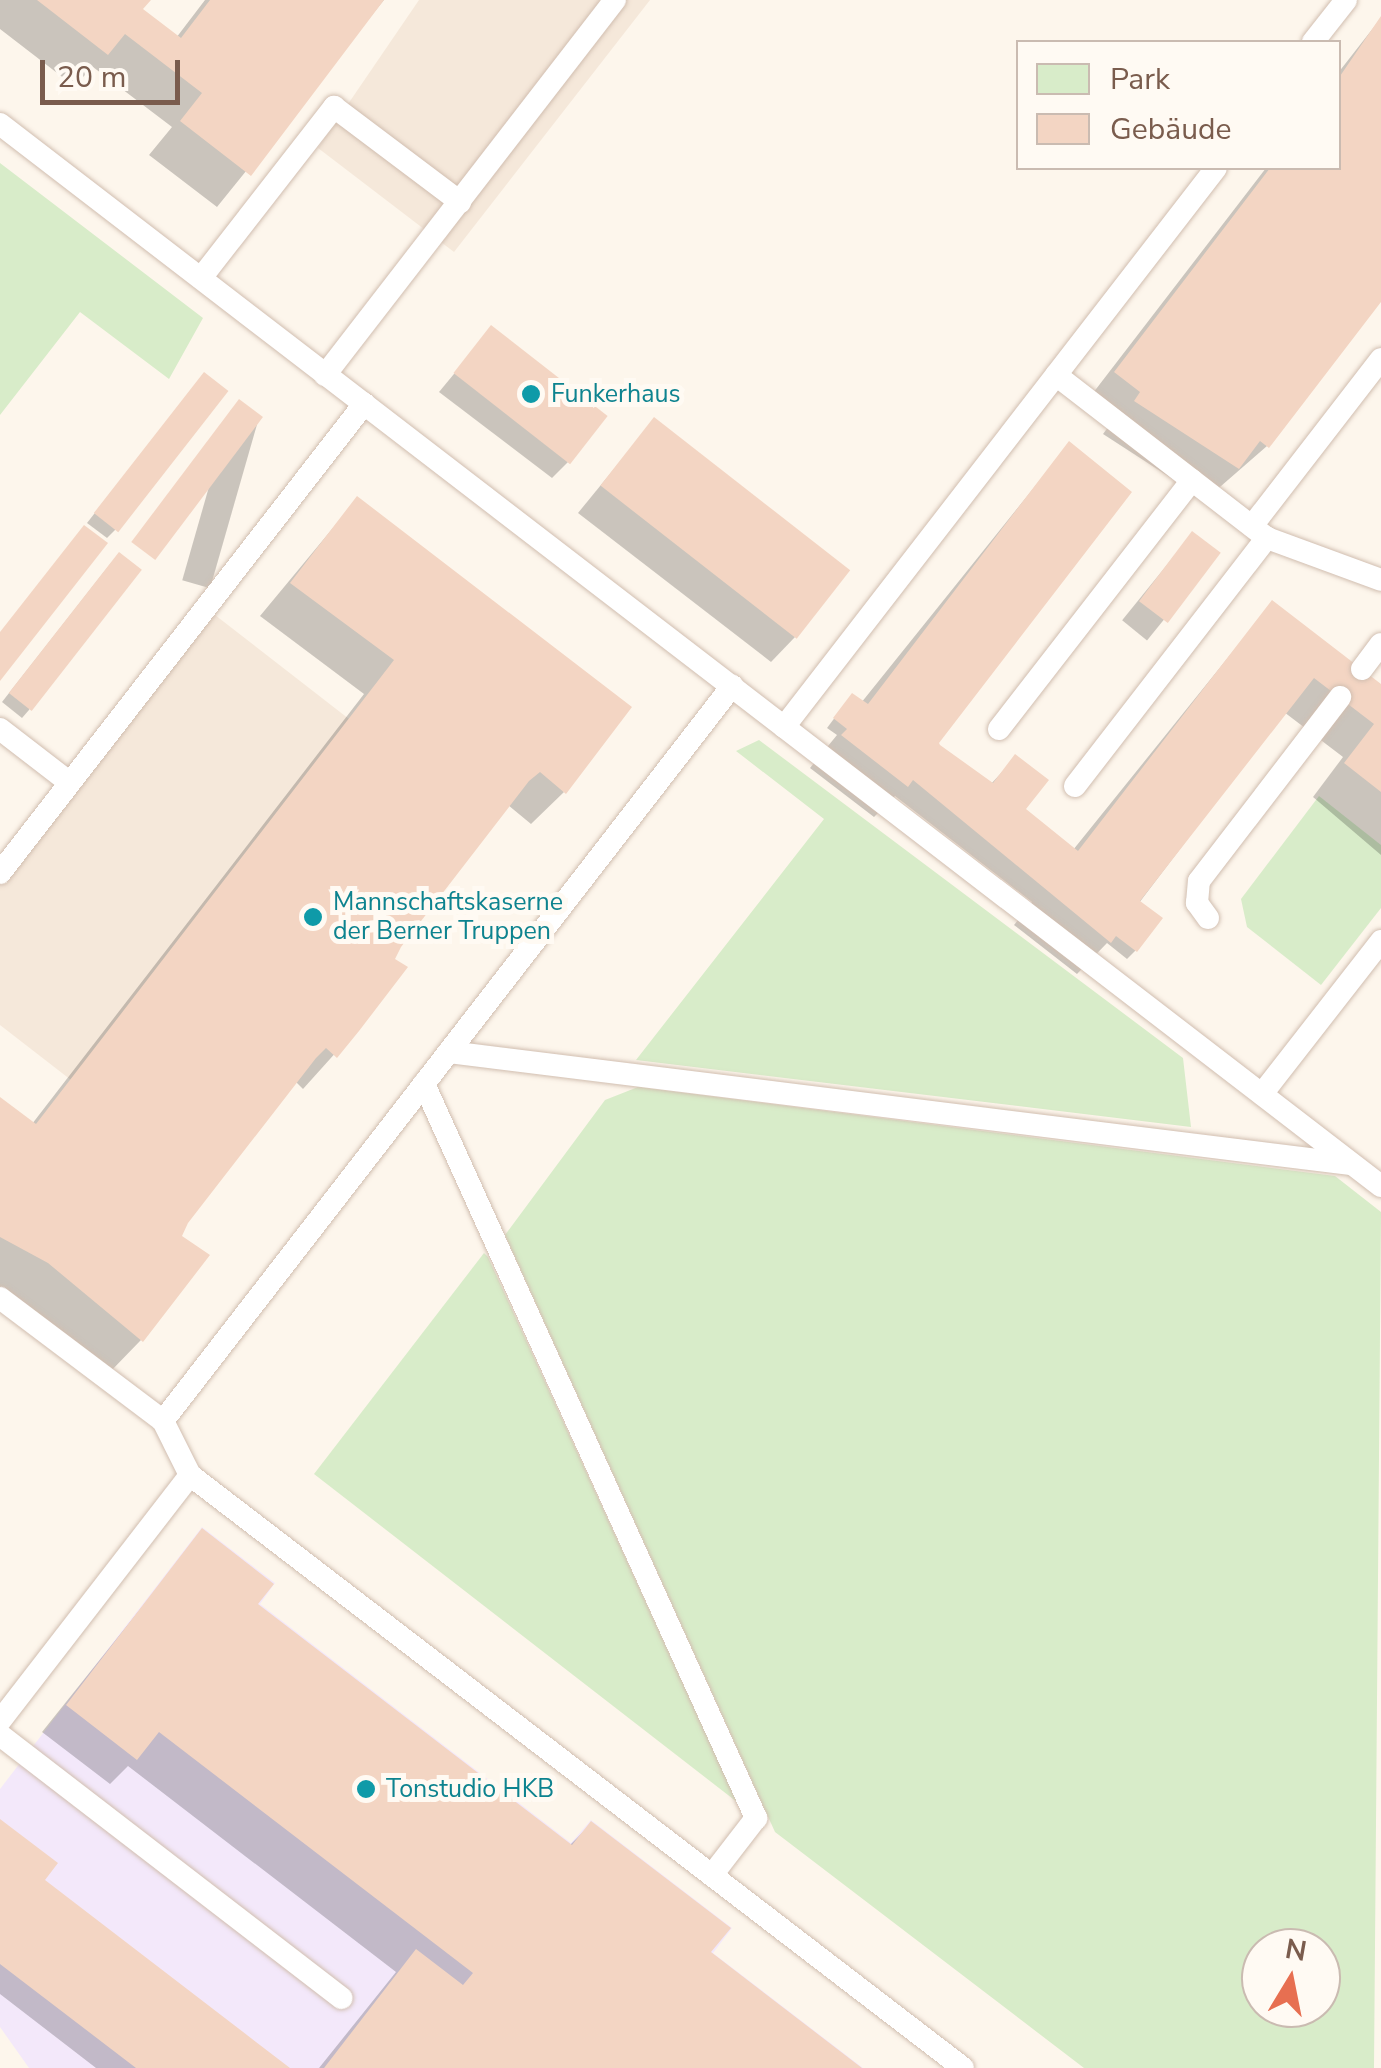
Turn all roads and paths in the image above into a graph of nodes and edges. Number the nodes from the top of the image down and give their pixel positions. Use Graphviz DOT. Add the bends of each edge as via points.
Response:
graph roads {
  1 [pos="615,0"];
  2 [pos="1346,0"];
  3 [pos="1315,40"];
  4 [pos="0,124"];
  5 [pos="1214,170"];
  6 [pos="460,202"];
  7 [pos="201,278"];
  8 [pos="1381,358"];
  9 [pos="326,375"];
  10 [pos="1056,375"];
  11 [pos="364,404"];
  12 [pos="1192,480"];
  13 [pos="1259,532"];
  14 [pos="1381,580"];
  15 [pos="1381,644"];
  16 [pos="1362,669"];
  17 [pos="732,686"];
  18 [pos="1340,697"];
  19 [pos="784,727"];
  20 [pos="0,729"];
  21 [pos="999,729"];
  22 [pos="70,783"];
  23 [pos="1075,786"];
  24 [pos="0,874"];
  25 [pos="1208,918"];
  26 [pos="1381,941"];
  27 [pos="449,1052"];
  28 [pos="424,1084"];
  29 [pos="1262,1094"];
  30 [pos="1353,1164"];
  31 [pos="1381,1186"];
  32 [pos="0,1298"];
  33 [pos="163,1421"];
  34 [pos="190,1475"];
  35 [pos="0,1721"];
  36 [pos="0,1735"];
  37 [pos="712,1875"];
  38 [pos="342,1998"];
  39 [pos="963,2068"];
  1 -- 6 [label="lane"];
  2 -- 3 [label="lane"];
  4 -- 7 [label="lane"];
  5 -- 10 [label="lane"];
  6 -- 7 [label="lane" via="334,108"];
  6 -- 9 [label="lane"];
  7 -- 9 [label="lane"];
  8 -- 13 [label="lane"];
  9 -- 11 [label="lane"];
  10 -- 12 [label="lane"];
  10 -- 19 [label="lane"];
  11 -- 17 [label="lane"];
  11 -- 22 [label="lane"];
  12 -- 13 [label="lane"];
  12 -- 21 [label="lane"];
  13 -- 14 [label="lane"];
  13 -- 23 [label="lane"];
  15 -- 16 [label="lane"];
  17 -- 19 [label="lane"];
  17 -- 27 [label="lane"];
  18 -- 25 [label="lane" via="1199,881"];
  19 -- 29 [label="lane"];
  20 -- 22 [label="lane"];
  22 -- 24 [label="lane"];
  26 -- 29 [label="lane"];
  27 -- 28 [label="lane"];
  27 -- 30 [label="lane"];
  28 -- 33 [label="lane"];
  28 -- 37 [label="lane" via="756,1818"];
  29 -- 30 [label="lane"];
  30 -- 31 [label="lane"];
  32 -- 33 [label="lane"];
  33 -- 34 [label="lane"];
  34 -- 35 [label="lane"];
  34 -- 37 [label="lane"];
  36 -- 38 [label="lane"];
  37 -- 39 [label="lane"];
}
